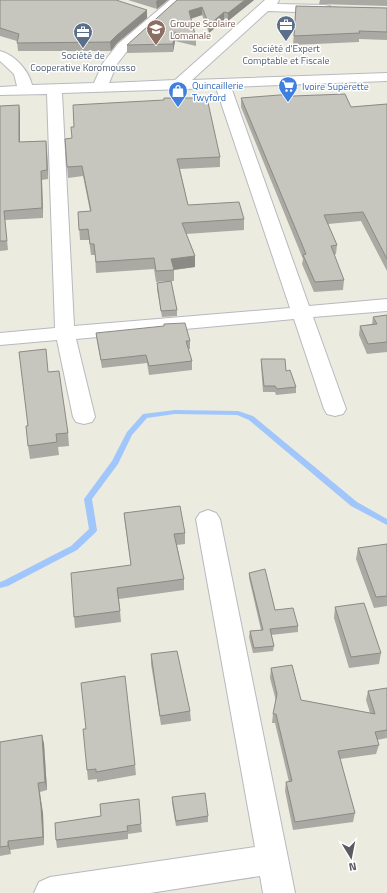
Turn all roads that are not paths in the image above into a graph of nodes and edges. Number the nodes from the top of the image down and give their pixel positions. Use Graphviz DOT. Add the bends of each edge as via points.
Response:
graph roads {
  1 [pos="178,0"];
  2 [pos="269,4"];
  3 [pos="341,10"];
  4 [pos="145,11"];
  5 [pos="160,16"];
  6 [pos="0,55"];
  7 [pos="387,77"];
  8 [pos="222,84"];
  9 [pos="178,85"];
  10 [pos="99,88"];
  11 [pos="54,89"];
  12 [pos="26,90"];
  13 [pos="0,91"];
  14 [pos="387,305"];
  15 [pos="301,312"];
  16 [pos="65,333"];
  17 [pos="0,339"];
  18 [pos="335,409"];
  19 [pos="84,417"];
  20 [pos="208,519"];
  21 [pos="272,859"];
  22 [pos="50,893"];
  23 [pos="278,893"];
  1 -- 5 [label="street"];
  2 -- 3 [label="street"];
  2 -- 9 [label="street"];
  4 -- 5 [label="street"];
  5 -- 10 [label="street" via="116,55"];
  6 -- 12 [label="street" via="18,70 24,79"];
  7 -- 8 [label="street"];
  8 -- 9 [label="street"];
  8 -- 15 [label="street"];
  9 -- 10 [label="street"];
  10 -- 11 [label="street"];
  11 -- 12 [label="street"];
  11 -- 16 [label="street"];
  12 -- 13 [label="street"];
  14 -- 15 [label="street"];
  15 -- 16 [label="street"];
  15 -- 18 [label="street"];
  16 -- 17 [label="street"];
  16 -- 19 [label="street"];
  20 -- 21 [label="street"];
  21 -- 22 [label="street"];
  21 -- 23 [label="street"];
}
